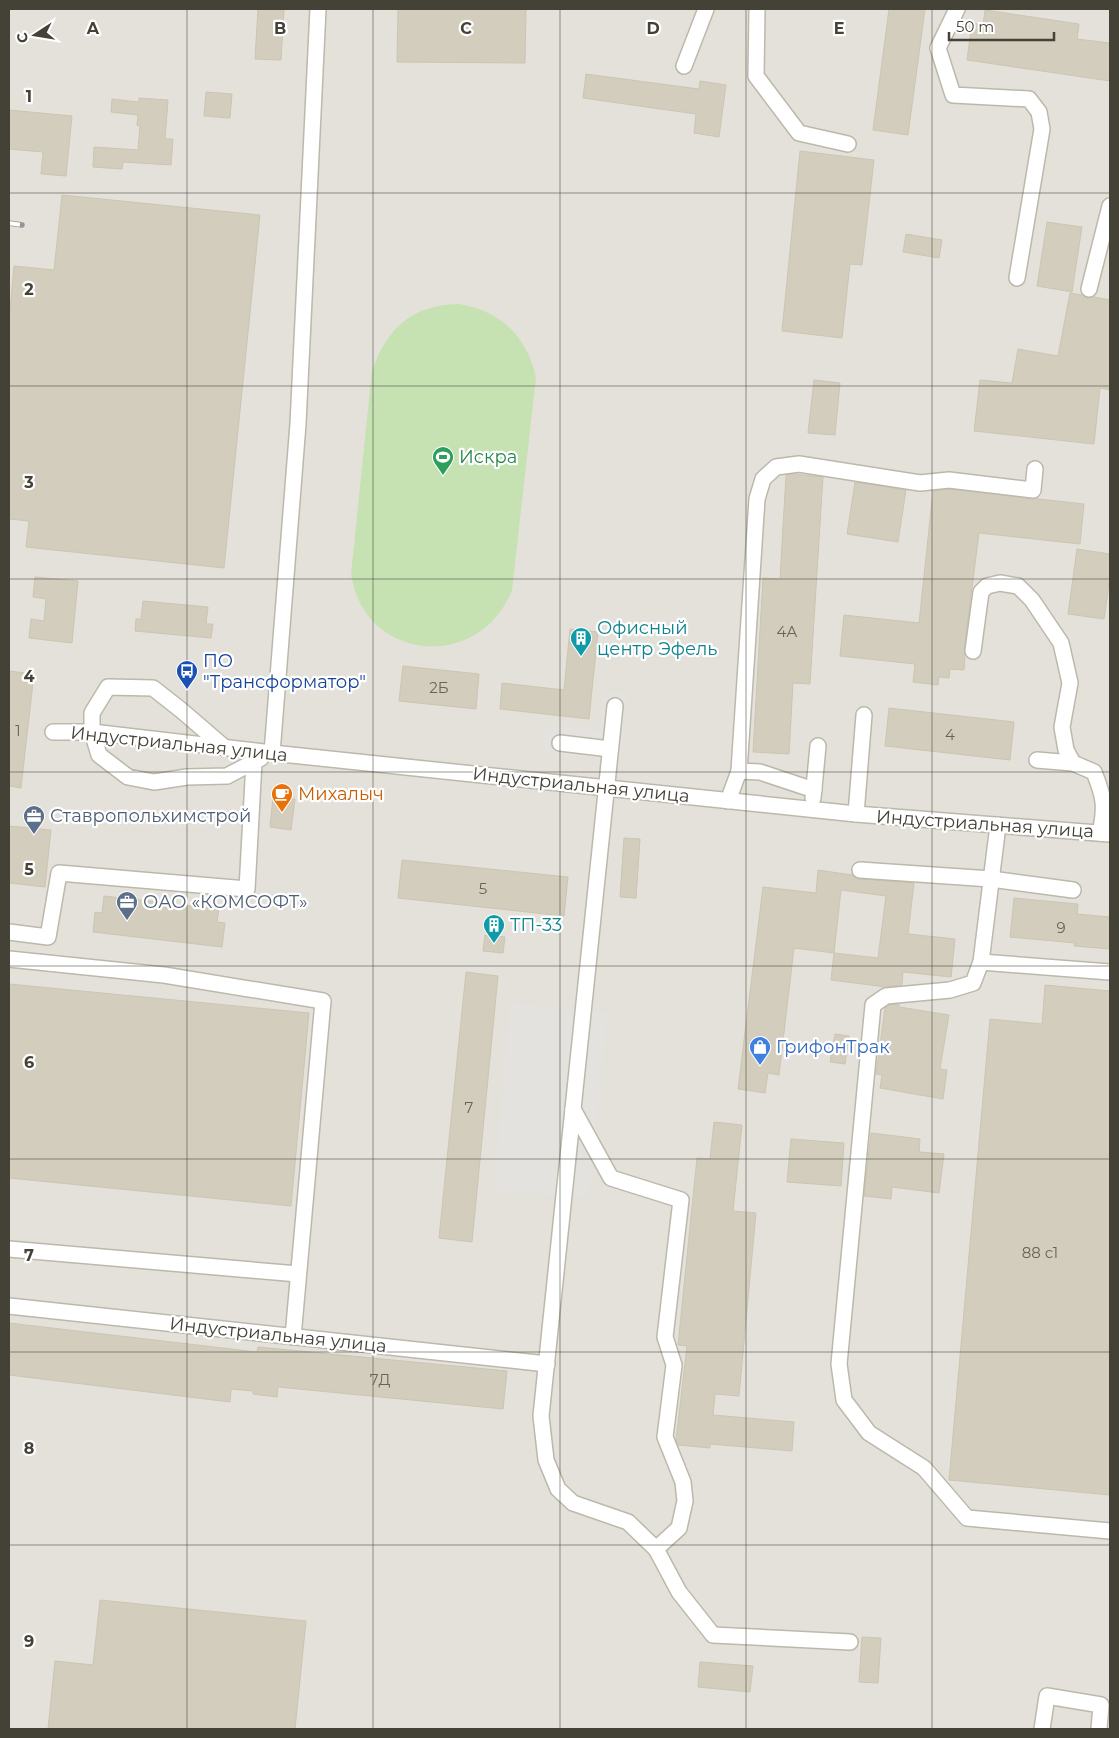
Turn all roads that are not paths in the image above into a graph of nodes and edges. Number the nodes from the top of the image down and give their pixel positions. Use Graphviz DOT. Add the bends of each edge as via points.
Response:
graph roads {
  1 [pos="318,9"];
  2 [pos="706,9"];
  3 [pos="757,9"];
  4 [pos="957,9"];
  5 [pos="684,66"];
  6 [pos="848,144"];
  7 [pos="1110,206"];
  8 [pos="1017,278"];
  9 [pos="1089,288"];
  10 [pos="1036,469"];
  11 [pos="973,651"];
  12 [pos="615,706"];
  13 [pos="864,715"];
  14 [pos="53,732"];
  15 [pos="92,732"];
  16 [pos="560,743"];
  17 [pos="818,746"];
  18 [pos="224,747"];
  19 [pos="610,749"];
  20 [pos="272,753"];
  21 [pos="1037,760"];
  22 [pos="254,762"];
  23 [pos="1073,763"];
  24 [pos="739,771"];
  25 [pos="606,788"];
  26 [pos="814,790"];
  27 [pos="728,801"];
  28 [pos="811,809"];
  29 [pos="1108,813"];
  30 [pos="856,814"];
  31 [pos="998,825"];
  32 [pos="1105,834"];
  33 [pos="860,870"];
  34 [pos="991,879"];
  35 [pos="1073,890"];
  36 [pos="9,932"];
  37 [pos="9,959"];
  38 [pos="981,962"];
  39 [pos="1110,972"];
  40 [pos="573,1110"];
  41 [pos="9,1249"];
  42 [pos="298,1274"];
  43 [pos="9,1306"];
  44 [pos="293,1337"];
  45 [pos="547,1364"];
  46 [pos="1110,1531"];
  47 [pos="656,1549"];
  48 [pos="850,1642"];
  49 [pos="1042,1729"];
  50 [pos="1099,1729"];
  1 -- 20 [label="street" via="298,424"];
  2 -- 5 [label="street"];
  3 -- 6 [label="street" via="756,76 799,133"];
  4 -- 8 [label="street" via="938,48 953,94 1029,99 1039,112 1042,129"];
  7 -- 9 [label="street"];
  10 -- 24 [label="street" via="1033,490 948,480 920,483 800,464 776,467 763,479 757,499"];
  11 -- 23 [label="street" via="981,592 987,586 1000,583 1018,586 1032,600 1061,643 1070,683 1062,727 1066,750"];
  12 -- 19 [label="street"];
  13 -- 30 [label="street"];
  14 -- 15 [label="street, Индустриальная улица"];
  15 -- 18 [label="street, Индустриальная улица"];
  15 -- 18 [label="street" via="92,713 108,687 153,688"];
  15 -- 22 [label="street" via="99,755 128,777 154,782 227,776"];
  16 -- 19 [label="street"];
  17 -- 26 [label="street"];
  18 -- 20 [label="street, Индустриальная улица"];
  19 -- 25 [label="street"];
  20 -- 22 [label="street"];
  20 -- 25 [label="street, Индустриальная улица"];
  21 -- 23 [label="street"];
  22 -- 36 [label="street" via="247,889 60,873 48,937"];
  23 -- 29 [label="street" via="1094,772"];
  24 -- 26 [label="street" via="760,772"];
  24 -- 27 [label="street"];
  25 -- 27 [label="street, Индустриальная улица"];
  25 -- 40 [label="street"];
  26 -- 28 [label="street"];
  27 -- 28 [label="street, Индустриальная улица"];
  28 -- 30 [label="street, Индустриальная улица"];
  29 -- 32 [label="street"];
  30 -- 31 [label="street, Индустриальная улица"];
  31 -- 32 [label="street, Индустриальная улица"];
  31 -- 34 [label="street"];
  33 -- 34 [label="street"];
  34 -- 35 [label="street"];
  34 -- 38 [label="street"];
  37 -- 42 [label="street" via="164,975 323,1001"];
  38 -- 39 [label="street"];
  38 -- 46 [label="street" via="973,983 950,990 886,996 873,1005 838,1364 844,1400 869,1433 924,1468 967,1518"];
  40 -- 45 [label="street"];
  40 -- 47 [label="street" via="611,1178 681,1200 665,1336 674,1365 665,1437 683,1482 685,1501 679,1528"];
  41 -- 42 [label="street"];
  42 -- 44 [label="street"];
  43 -- 44 [label="street, Индустриальная улица"];
  44 -- 45 [label="street, Индустриальная улица"];
  45 -- 47 [label="street" via="541,1416 546,1460 558,1490 573,1502 628,1522"];
  47 -- 48 [label="street" via="679,1592 713,1635"];
  49 -- 50 [label="street" via="1047,1696 1102,1704"];
}
